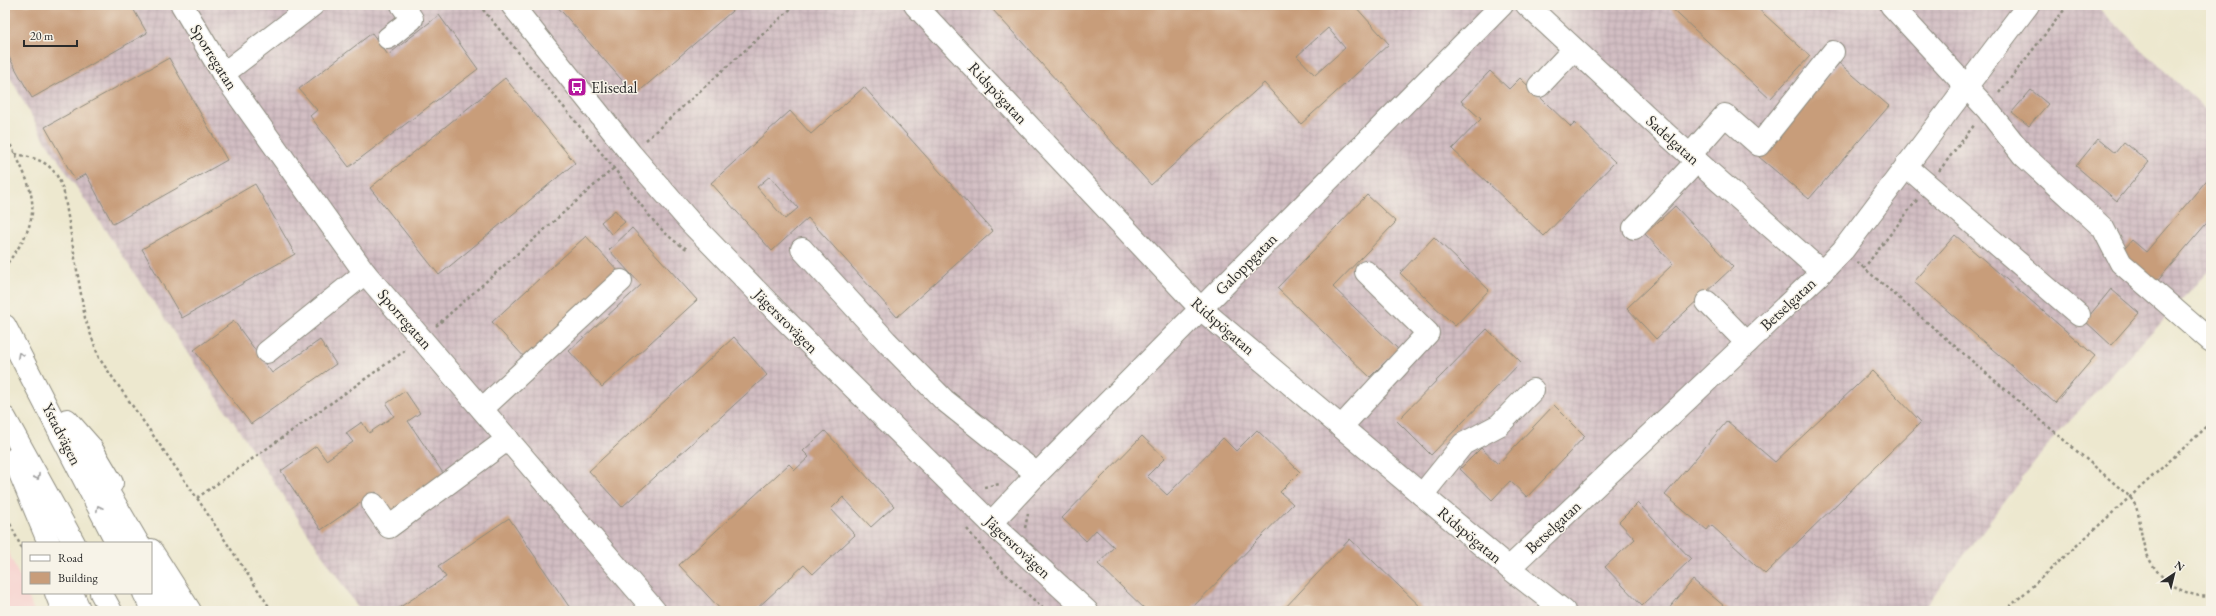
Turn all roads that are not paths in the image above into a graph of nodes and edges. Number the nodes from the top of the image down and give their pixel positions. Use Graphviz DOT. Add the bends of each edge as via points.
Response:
graph roads {
  1 [pos="182,5"];
  2 [pos="313,5"];
  3 [pos="402,5"];
  4 [pos="512,5"];
  5 [pos="915,5"];
  6 [pos="1502,5"];
  7 [pos="1527,5"];
  8 [pos="1891,5"];
  9 [pos="2028,5"];
  10 [pos="388,38"];
  11 [pos="1574,49"];
  12 [pos="1833,52"];
  13 [pos="223,74"];
  14 [pos="1539,86"];
  15 [pos="1965,87"];
  16 [pos="1694,158"];
  17 [pos="1906,166"];
  18 [pos="1634,228"];
  19 [pos="802,249"];
  20 [pos="365,272"];
  21 [pos="1366,272"];
  22 [pos="1822,272"];
  23 [pos="621,281"];
  24 [pos="1707,302"];
  25 [pos="1201,309"];
  26 [pos="2079,315"];
  27 [pos="5,326"];
  28 [pos="2211,341"];
  29 [pos="1747,343"];
  30 [pos="267,352"];
  31 [pos="36,383"];
  32 [pos="1534,390"];
  33 [pos="482,409"];
  34 [pos="5,418"];
  35 [pos="67,420"];
  36 [pos="1341,427"];
  37 [pos="5,435"];
  38 [pos="508,439"];
  39 [pos="1037,474"];
  40 [pos="1422,495"];
  41 [pos="31,502"];
  42 [pos="373,504"];
  43 [pos="991,523"];
  44 [pos="38,542"];
  45 [pos="50,542"];
  46 [pos="73,542"];
  47 [pos="116,542"];
  48 [pos="137,542"];
  49 [pos="146,542"];
  50 [pos="152,552"];
  51 [pos="152,568"];
  52 [pos="1509,568"];
  53 [pos="56,594"];
  54 [pos="72,594"];
  55 [pos="102,594"];
  56 [pos="145,594"];
  57 [pos="63,611"];
  58 [pos="80,611"];
  59 [pos="111,611"];
  60 [pos="154,611"];
  61 [pos="177,611"];
  62 [pos="190,611"];
  63 [pos="655,611"];
  64 [pos="1087,611"];
  65 [pos="1564,611"];
  1 -- 13 [label="main road, Sporregatan"];
  2 -- 13 [label="main road"];
  3 -- 10 [label="main road" via="412,19"];
  4 -- 43 [label="main road, Jägersrovägen" via="631,154 691,223 782,317"];
  5 -- 25 [label="main road, Ridspögatan"];
  6 -- 25 [label="main road, Galoppgatan"];
  7 -- 11 [label="main road, Sadelgatan"];
  8 -- 15 [label="main road"];
  9 -- 15 [label="main road, Betselgatan"];
  11 -- 14 [label="main road"];
  11 -- 16 [label="main road, Sadelgatan"];
  12 -- 16 [label="main road" via="1759,145 1725,115"];
  13 -- 20 [label="main road, Sporregatan"];
  15 -- 17 [label="main road, Betselgatan"];
  15 -- 28 [label="main road" via="1987,109 2023,155 2104,228 2121,263"];
  16 -- 18 [label="main road"];
  16 -- 22 [label="main road, Sadelgatan"];
  17 -- 22 [label="main road, Betselgatan" via="1843,250"];
  17 -- 26 [label="main road"];
  19 -- 39 [label="main road" via="944,400"];
  20 -- 30 [label="main road"];
  20 -- 33 [label="main road, Sporregatan"];
  21 -- 36 [label="main road" via="1428,333"];
  22 -- 29 [label="main road, Betselgatan"];
  23 -- 33 [label="main road"];
  24 -- 29 [label="main road"];
  25 -- 36 [label="main road, Ridspögatan"];
  25 -- 39 [label="main road, Galoppgatan"];
  31 -- 27 [label="main road, Ystadvägen, one-way"];
  29 -- 52 [label="main road, Betselgatan"];
  31 -- 35 [label="main road"];
  47 -- 31 [label="main road, Ystadvägen, one-way"];
  32 -- 40 [label="main road" via="1499,425 1462,444"];
  33 -- 38 [label="main road, Sporregatan"];
  34 -- 46 [label="main road, one-way"];
  35 -- 48 [label="main road"];
  35 -- 49 [label="main road, Ystadvägen" via="90,446"];
  36 -- 40 [label="main road, Ridspögatan"];
  37 -- 41 [label="main road"];
  38 -- 42 [label="main road" via="389,527"];
  38 -- 63 [label="main road, Sporregatan"];
  39 -- 43 [label="main road, Galoppgatan"];
  40 -- 52 [label="main road, Ridspögatan"];
  41 -- 44 [label="main road" via="31,526"];
  41 -- 45 [label="main road"];
  43 -- 64 [label="main road, Jägersrovägen"];
  50 -- 62 [label="main road"];
  51 -- 61 [label="main road"];
  52 -- 65 [label="main road, Ridspögatan"];
  53 -- 57 [label="main road"];
  54 -- 58 [label="main road"];
  55 -- 59 [label="main road"];
  56 -- 60 [label="main road"];
}
